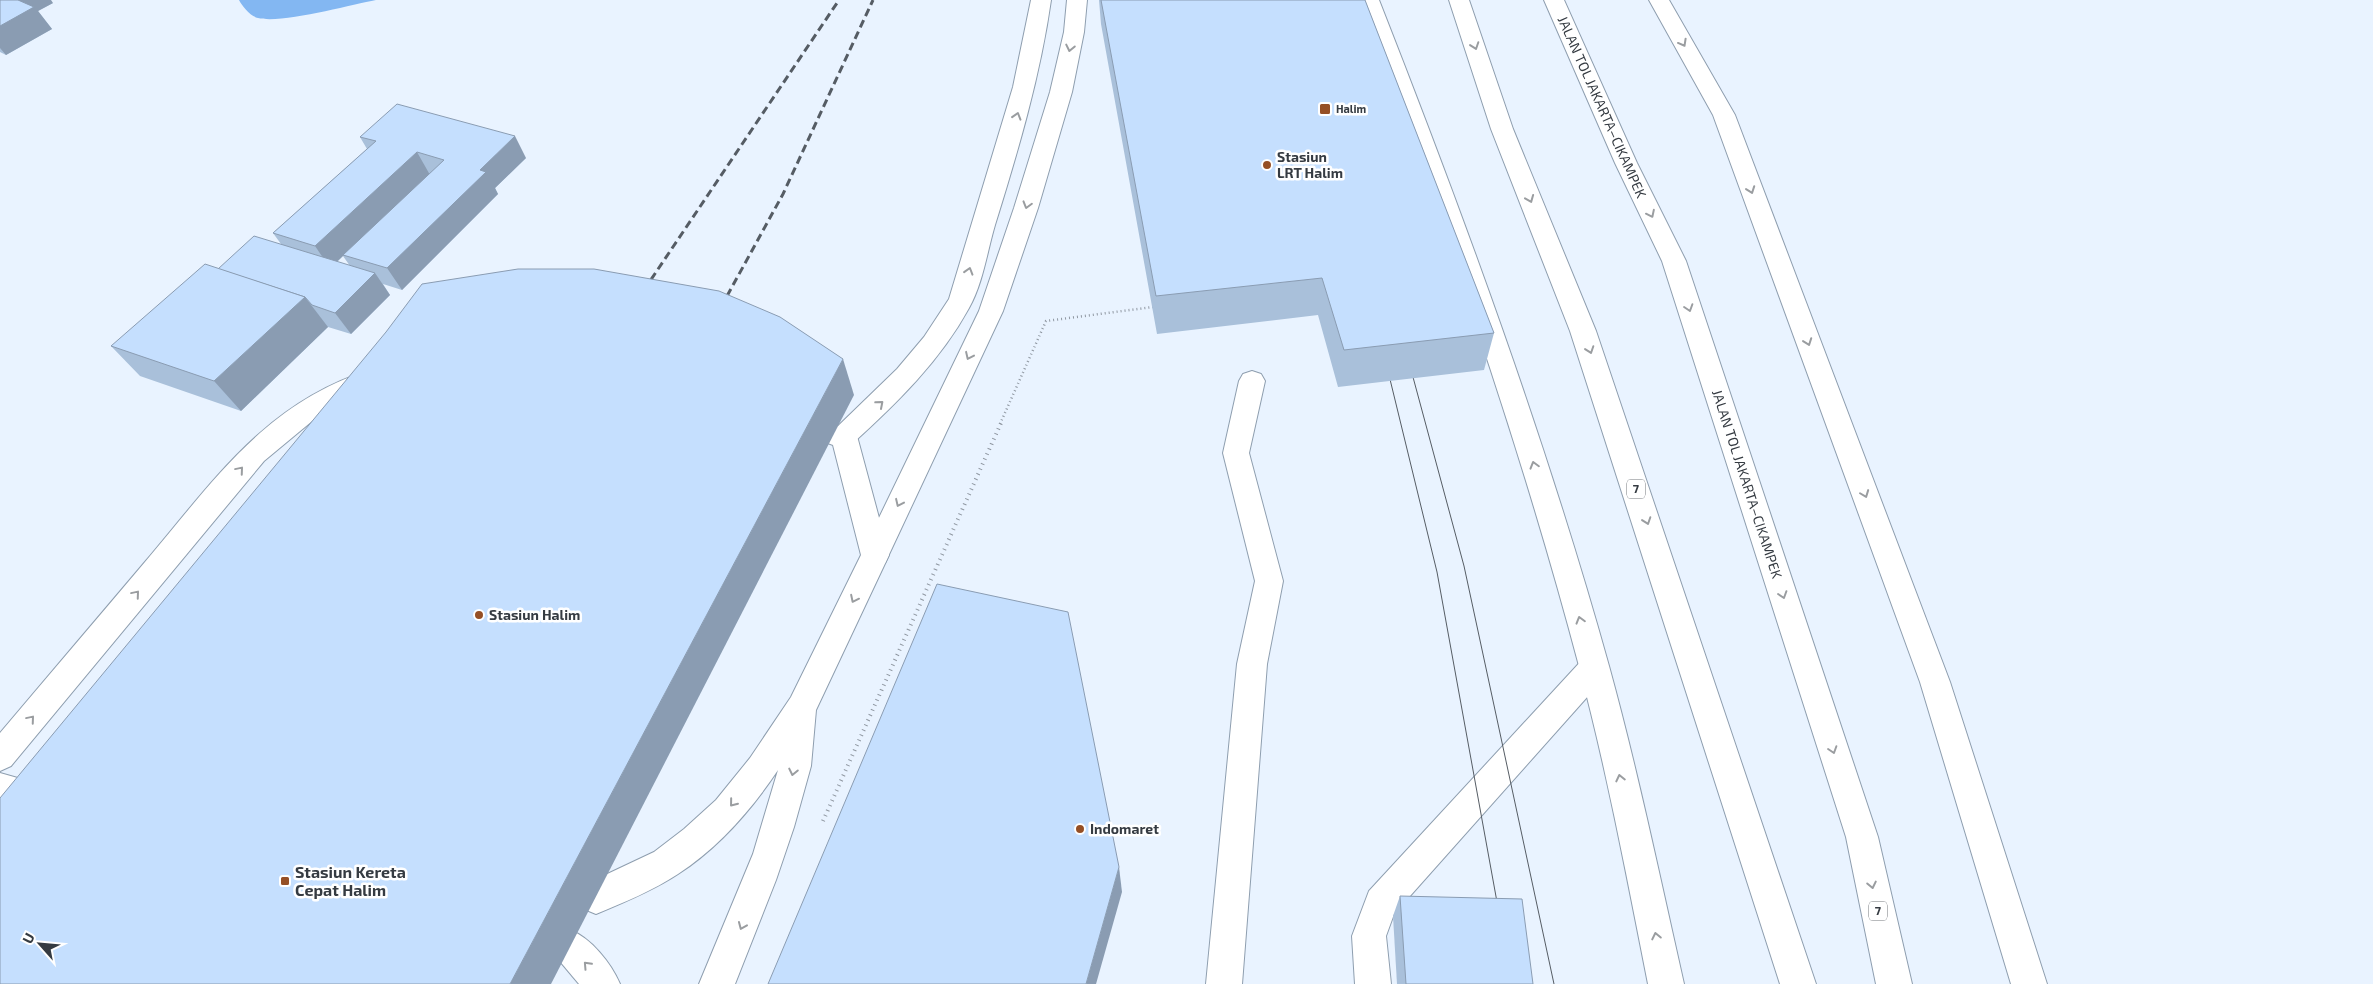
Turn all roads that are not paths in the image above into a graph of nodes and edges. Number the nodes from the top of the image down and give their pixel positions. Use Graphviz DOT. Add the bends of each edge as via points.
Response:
graph roads {
  1 [pos="1041,0"];
  2 [pos="1077,0"];
  3 [pos="1369,0"];
  4 [pos="1459,0"];
  5 [pos="1554,0"];
  6 [pos="1659,0"];
  7 [pos="393,376"];
  8 [pos="1252,381"];
  9 [pos="875,555"];
  10 [pos="1594,668"];
  11 [pos="802,707"];
  12 [pos="0,756"];
  13 [pos="0,788"];
  14 [pos="66,804"];
  15 [pos="596,897"];
  16 [pos="570,947"];
  17 [pos="602,984"];
  18 [pos="717,984"];
  19 [pos="1224,984"];
  20 [pos="1373,984"];
  21 [pos="1666,984"];
  22 [pos="1798,984"];
  23 [pos="1894,984"];
  24 [pos="2029,984"];
  9 -- 1 [label="main road, one-way" via="839,435 893,392 922,360 959,304 1021,103"];
  2 -- 9 [label="main road, one-way" via="1074,32 1061,92 991,310"];
  10 -- 3 [label="main road, one-way" via="1518,410 1476,285"];
  4 -- 22 [label="main road, 7, one-way" via="1502,129 1583,331"];
  5 -- 23 [label="main road, JALAN TOL JAKARTA–CIKAMPEK / 7, one-way" via="1626,163 1674,261 1862,837"];
  6 -- 24 [label="main road, one-way" via="1724,115 1936,682"];
  12 -- 7 [label="main road, one-way" via="254,453 287,424 336,393 370,380"];
  8 -- 19 [label="main road" via="1236,453 1270,581 1252,664"];
  9 -- 11 [label="main road, one-way"];
  10 -- 20 [label="main road" via="1381,903 1369,936"];
  21 -- 10 [label="main road, one-way"];
  11 -- 15 [label="main road, one-way" via="727,811 696,840 666,862"];
  11 -- 18 [label="main road, one-way" via="794,772 778,831"];
  13 -- 14 [label="main road"];
  17 -- 16 [label="main road, one-way"];
}
